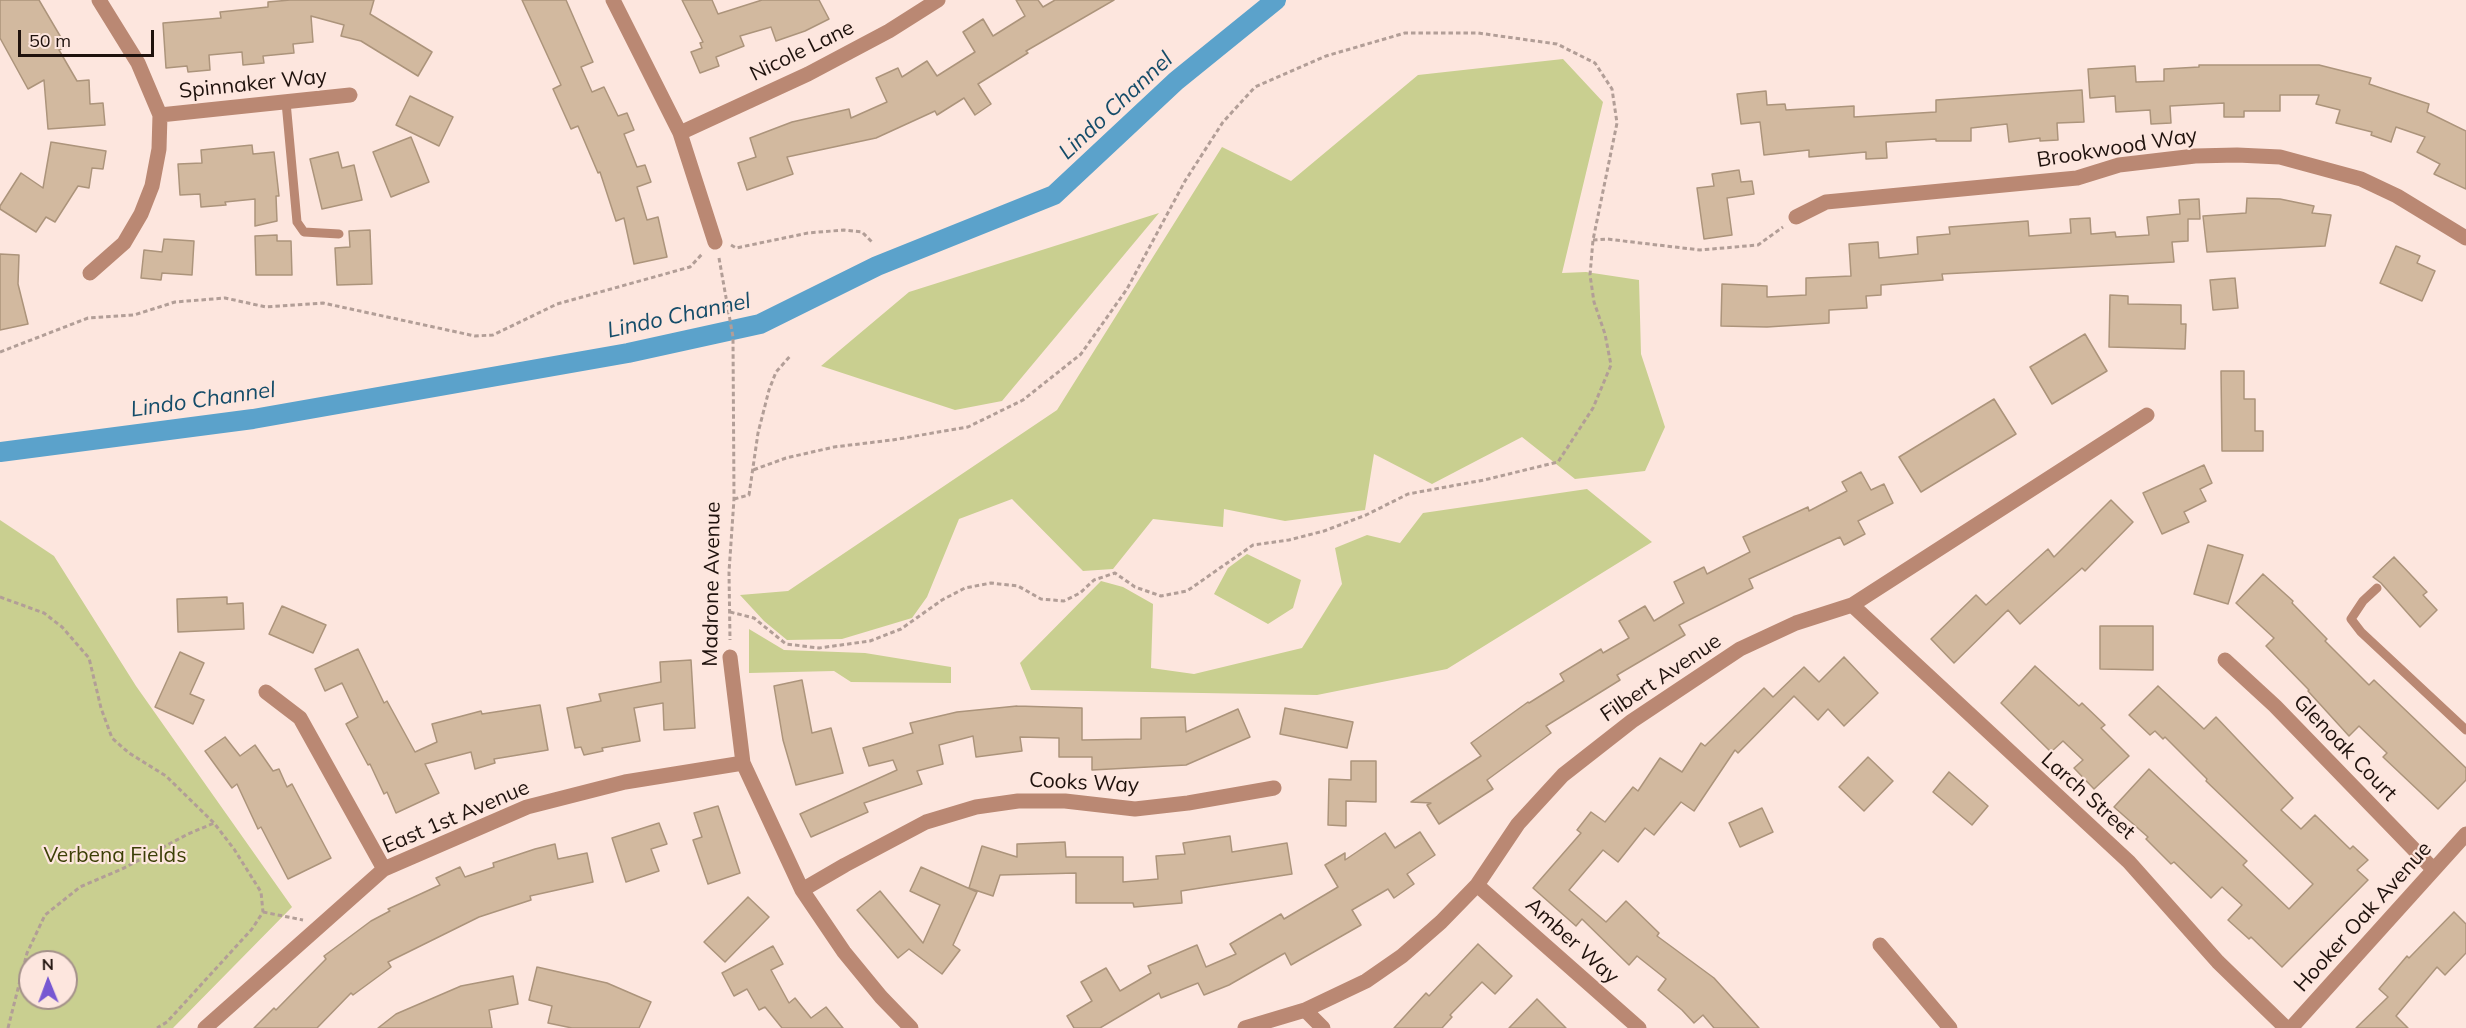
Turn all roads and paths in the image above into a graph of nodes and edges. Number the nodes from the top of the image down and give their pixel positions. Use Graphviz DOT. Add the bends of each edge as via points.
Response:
graph roads {
  1 [pos="99,0"];
  2 [pos="613,0"];
  3 [pos="938,0"];
  4 [pos="350,95"];
  5 [pos="286,102"];
  6 [pos="160,115"];
  7 [pos="680,133"];
  8 [pos="1796,217"];
  9 [pos="339,234"];
  10 [pos="2466,238"];
  11 [pos="1593,240"];
  12 [pos="715,242"];
  13 [pos="873,243"];
  14 [pos="721,269"];
  15 [pos="90,273"];
  16 [pos="0,352"];
  17 [pos="790,355"];
  18 [pos="2147,415"];
  19 [pos="753,470"];
  20 [pos="734,499"];
  21 [pos="2378,588"];
  22 [pos="0,597"];
  23 [pos="1851,605"];
  24 [pos="730,612"];
  25 [pos="730,657"];
  26 [pos="2225,660"];
  27 [pos="266,692"];
  28 [pos="2466,730"];
  29 [pos="743,763"];
  30 [pos="1274,789"];
  31 [pos="214,823"];
  32 [pos="2466,834"];
  33 [pos="384,869"];
  34 [pos="2433,869"];
  35 [pos="1477,885"];
  36 [pos="802,890"];
  37 [pos="264,912"];
  38 [pos="322,924"];
  39 [pos="1880,945"];
  40 [pos="1305,1010"];
  41 [pos="8,1028"];
  42 [pos="156,1028"];
  43 [pos="205,1028"];
  44 [pos="911,1028"];
  45 [pos="1245,1028"];
  46 [pos="1323,1028"];
  47 [pos="1639,1028"];
  48 [pos="1950,1028"];
  49 [pos="2286,1028"];
  50 [pos="2291,1028"];
  1 -- 6 [label="street" via="138,63"];
  2 -- 7 [label="street"];
  3 -- 7 [label="street, Nicole Lane" via="808,74"];
  4 -- 5 [label="street, Spinnaker Way"];
  5 -- 6 [label="street, Spinnaker Way"];
  5 -- 9 [label="lane" via="297,222 304,232"];
  6 -- 15 [label="street" via="159,150 152,186 141,214 124,243"];
  7 -- 12 [label="street"];
  8 -- 10 [label="street, Brookwood Way" via="1827,202 2077,178 2119,165 2237,155 2280,157 2361,178"];
  8 -- 11 [label="path" via="1758,245 1700,250"];
  11 -- 19 [label="path" via="1617,123 1612,89 1595,63 1557,44 1478,33 1405,33 1326,56 1255,87 1223,122 1185,181 1127,289 1081,354 1023,400 968,427 834,447"];
  11 -- 24 [label="path" via="1590,275 1611,364 1593,408 1558,462 1408,494 1323,531 1252,545 1187,591 1161,596 1136,587 1115,573 1094,580 1064,601 1041,599 1018,586 991,583 965,588 901,629 870,641 819,648 786,644 754,618"];
  12 -- 13 [label="path" via="736,248 808,233 844,231 862,232"];
  12 -- 16 [label="path" via="690,267 557,304 493,335 475,336 323,303 266,307 225,298 175,302 134,315 88,318"];
  14 -- 20 [label="path, Madrone Avenue" via="733,337"];
  17 -- 19 [label="path" via="776,372 769,390"];
  18 -- 23 [label="street, Filbert Avenue"];
  19 -- 20 [label="path" via="749,495"];
  20 -- 24 [label="path, Madrone Avenue"];
  21 -- 28 [label="lane" via="2351,619"];
  22 -- 31 [label="path" via="44,613 62,627 89,658 100,708 112,738 166,776"];
  23 -- 35 [label="street, Filbert Avenue" via="1796,623 1740,649 1632,721 1563,775 1518,825"];
  23 -- 49 [label="street, Larch Street" via="2129,862 2218,962"];
  24 -- 25 [label="path, Madrone Avenue"];
  25 -- 29 [label="street, Madrone Avenue"];
  26 -- 34 [label="street, Glenoak Court"];
  27 -- 33 [label="street" via="300,718"];
  29 -- 33 [label="street, East 1st Avenue" via="626,782 527,807"];
  29 -- 36 [label="street, Madrone Avenue"];
  30 -- 36 [label="street, Cooks Way" via="1135,809 1065,801 1018,801 976,807 926,822"];
  31 -- 37 [label="path" via="261,892"];
  31 -- 41 [label="path" via="80,887 45,915 27,953"];
  32 -- 34 [label="street, Hooker Oak Avenue"];
  33 -- 38 [label="street, East 1st Avenue"];
  34 -- 50 [label="street, Hooker Oak Avenue"];
  35 -- 40 [label="street, Filbert Avenue" via="1402,956 1366,981"];
  35 -- 47 [label="street, Amber Way"];
  36 -- 44 [label="street, Madrone Avenue" via="844,952"];
  37 -- 38 [label="path"];
  37 -- 42 [label="path" via="168,1022"];
  38 -- 43 [label="street, East 1st Avenue"];
  39 -- 48 [label="street"];
  40 -- 45 [label="street, Filbert Avenue"];
  40 -- 46 [label="street"];
}
